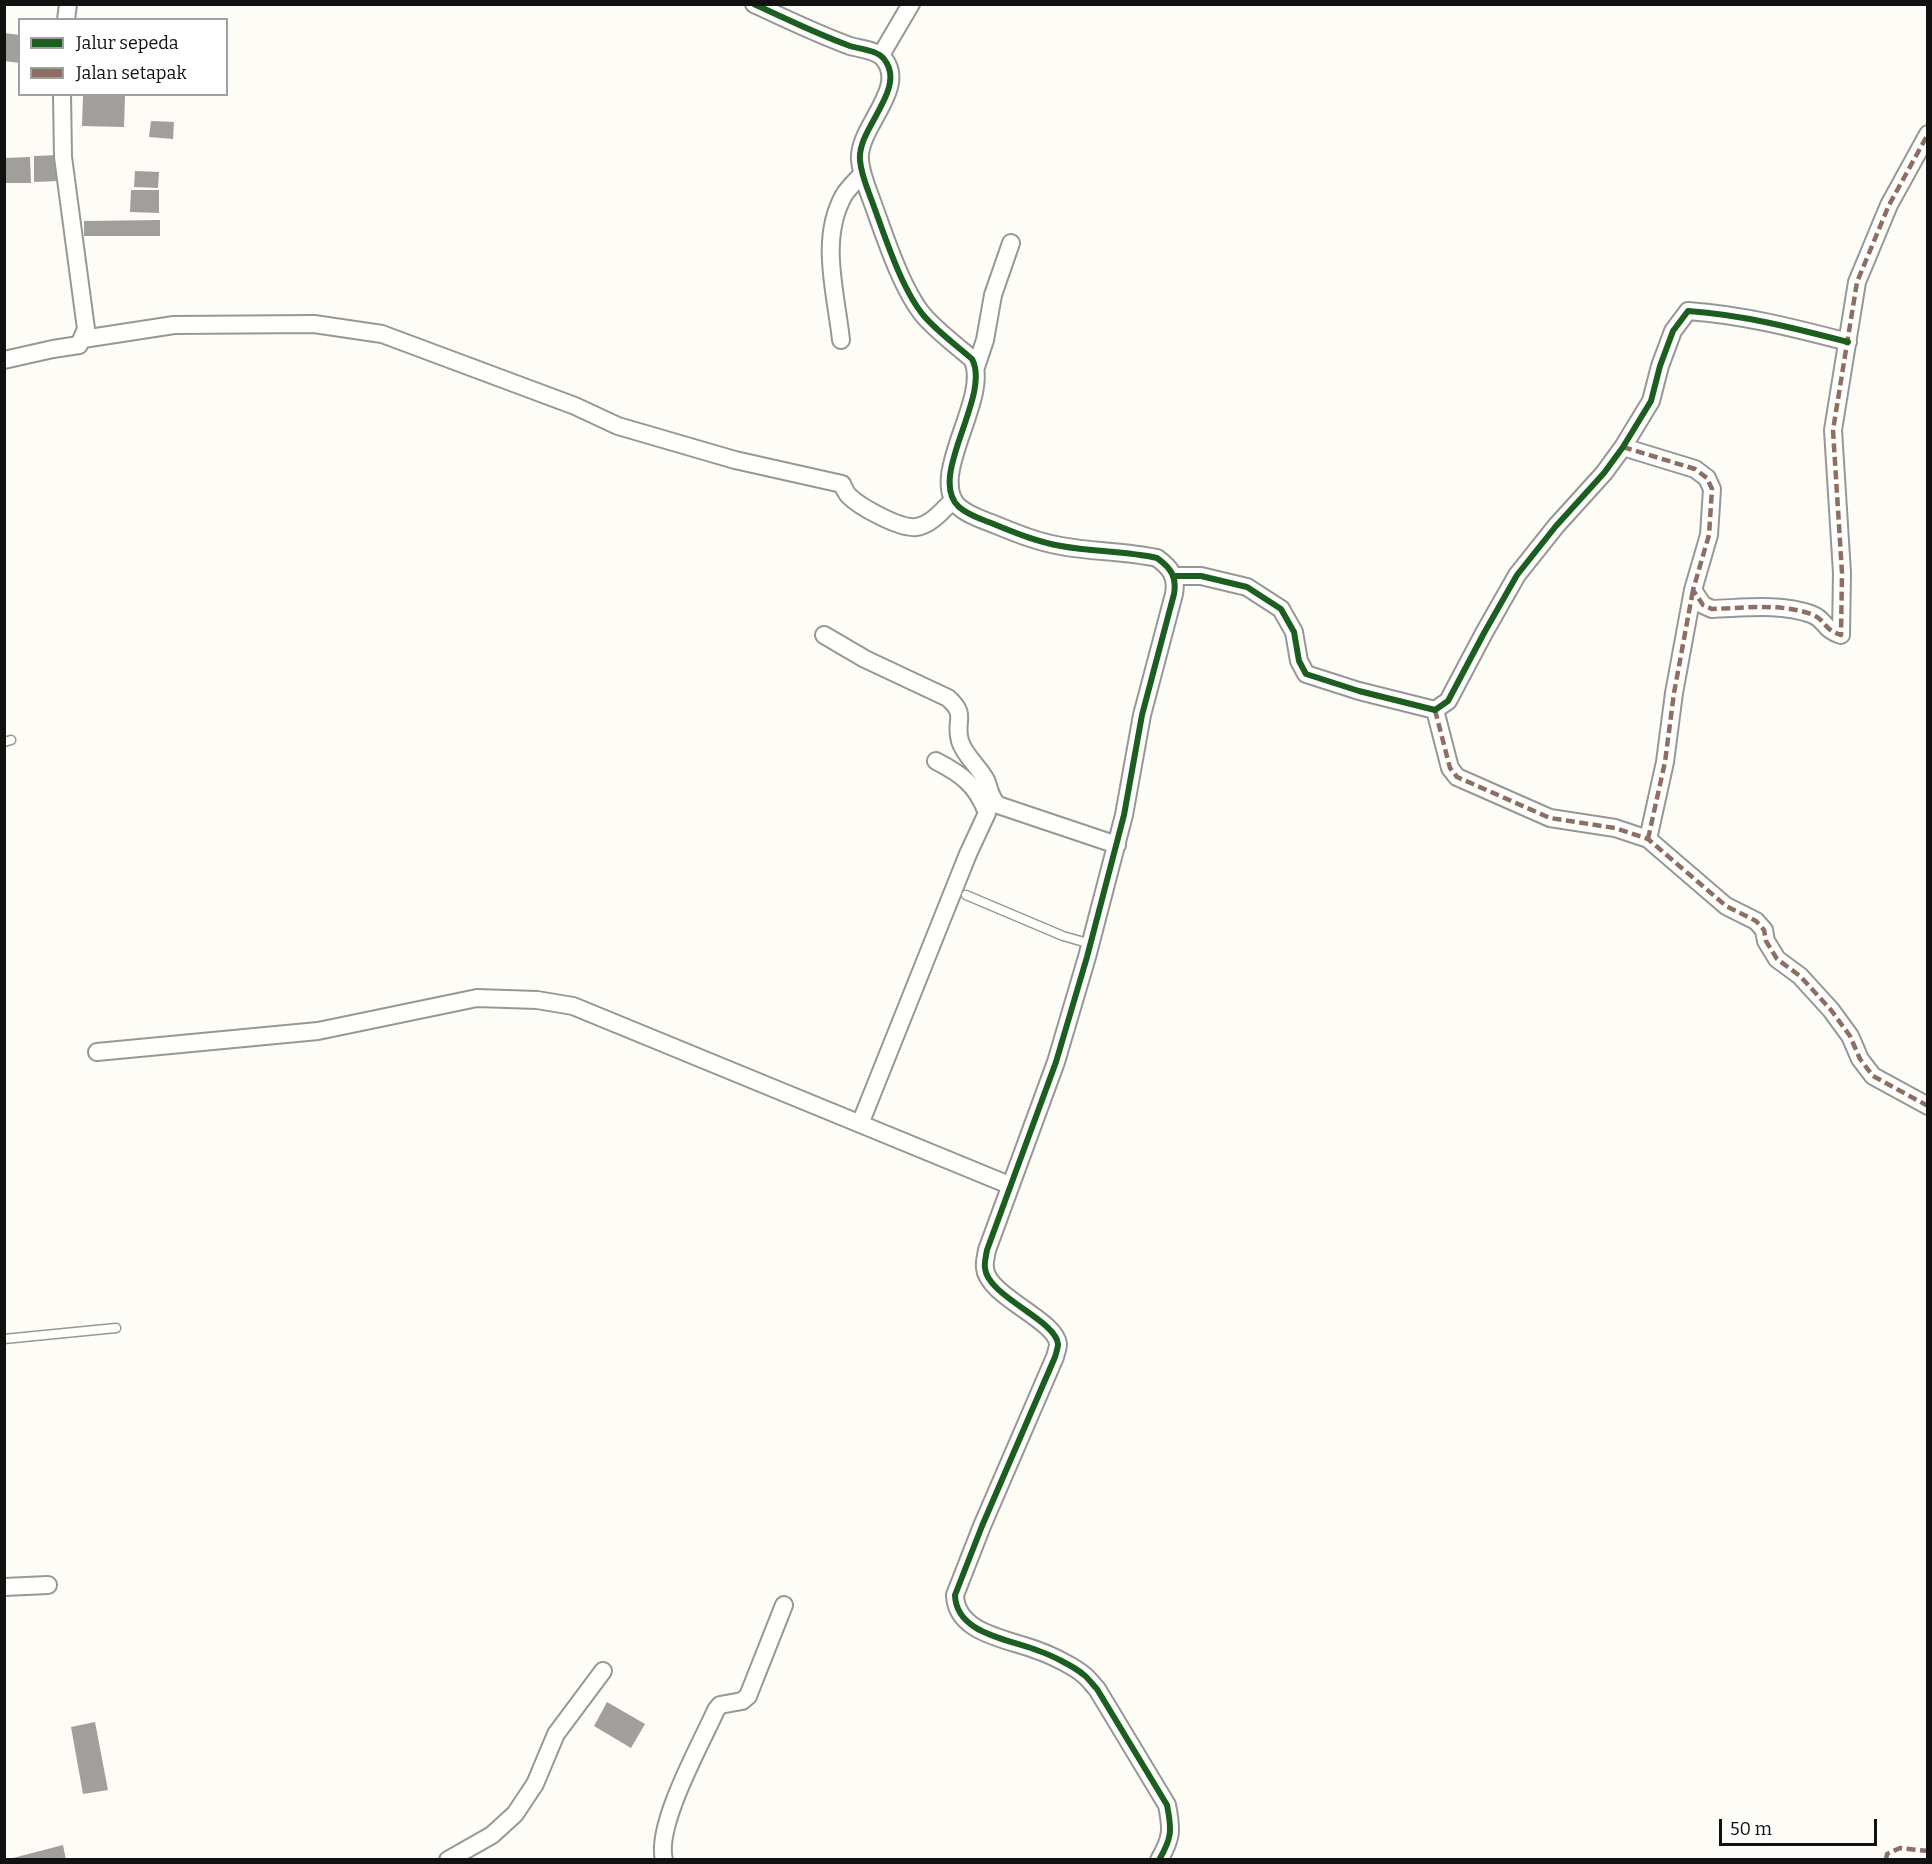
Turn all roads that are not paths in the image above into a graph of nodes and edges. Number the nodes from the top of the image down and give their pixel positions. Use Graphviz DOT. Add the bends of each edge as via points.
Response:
graph roads {
  1 [pos="753,4"];
  2 [pos="911,4"];
  3 [pos="881,55"];
  4 [pos="62,96"];
  5 [pos="1928,134"];
  6 [pos="862,174"];
  7 [pos="1011,243"];
  8 [pos="83,339"];
  9 [pos="841,340"];
  10 [pos="1848,342"];
  11 [pos="4,360"];
  12 [pos="976,367"];
  13 [pos="1623,447"];
  14 [pos="953,500"];
  15 [pos="1174,576"];
  16 [pos="1694,590"];
  17 [pos="824,636"];
  18 [pos="1435,710"];
  19 [pos="936,761"];
  20 [pos="1648,839"];
  21 [pos="1117,845"];
  22 [pos="966,895"];
  23 [pos="1085,942"];
  24 [pos="97,1052"];
  25 [pos="1928,1106"];
  26 [pos="860,1124"];
  27 [pos="1010,1185"];
  28 [pos="116,1328"];
  29 [pos="4,1339"];
  30 [pos="48,1585"];
  31 [pos="4,1587"];
  32 [pos="784,1605"];
  33 [pos="603,1671"];
  34 [pos="448,1860"];
  35 [pos="664,1860"];
  36 [pos="1159,1860"];
  1 -- 3 [label="street" via="829,38"];
  2 -- 3 [label="street"];
  3 -- 6 [label="street" via="888,65 888,89 861,144"];
  4 -- 8 [label="street" via="63,156 85,321"];
  5 -- 10 [label="street" via="1889,205 1857,282"];
  6 -- 9 [label="street" via="844,194 831,240"];
  6 -- 12 [label="street" via="915,303"];
  7 -- 12 [label="street"];
  8 -- 11 [label="street" via="70,348"];
  8 -- 14 [label="street" via="174,325 314,324 382,334 618,426 735,460 842,484 848,496 904,526 926,524"];
  10 -- 13 [label="street" via="1726,314 1688,312 1673,331 1651,400"];
  10 -- 16 [label="street" via="1833,430 1842,573 1841,634 1829,631 1818,616 1788,608 1712,609 1702,605"];
  12 -- 14 [label="street" via="975,388 949,483"];
  13 -- 16 [label="street" via="1695,469 1707,478 1712,489 1709,535"];
  13 -- 18 [label="street" via="1517,575 1448,701"];
  14 -- 15 [label="street" via="970,514 1030,539 1063,547 1157,558"];
  15 -- 18 [label="street" via="1201,576 1247,587 1281,609 1294,632 1299,661 1306,674"];
  15 -- 21 [label="street" via="1174,594 1142,714"];
  16 -- 20 [label="street"];
  17 -- 21 [label="street" via="948,698 960,715 962,747 998,805"];
  18 -- 20 [label="street" via="1450,768 1457,777 1550,818 1616,828"];
  19 -- 26 [label="street" via="961,774 987,813"];
  20 -- 25 [label="street" via="1726,906 1756,921 1777,959 1800,976 1831,1010 1873,1076"];
  21 -- 23 [label="street"];
  22 -- 23 [label="lane"];
  23 -- 27 [label="street" via="1056,1062"];
  24 -- 26 [label="street" via="318,1031 477,998 537,1000 573,1006"];
  26 -- 27 [label="street"];
  27 -- 36 [label="street" via="987,1250 985,1269 996,1287 1045,1326 1058,1345 982,1526 955,1595 956,1604 960,1616 968,1623 1040,1651 1083,1674 1096,1689 1167,1805 1172,1827 1169,1843"];
  28 -- 29 [label="lane"];
  30 -- 31 [label="street"];
  32 -- 35 [label="street" via="748,1696 716,1710 663,1835"];
  33 -- 34 [label="street" via="556,1734 535,1784 515,1814 492,1835"];
}
